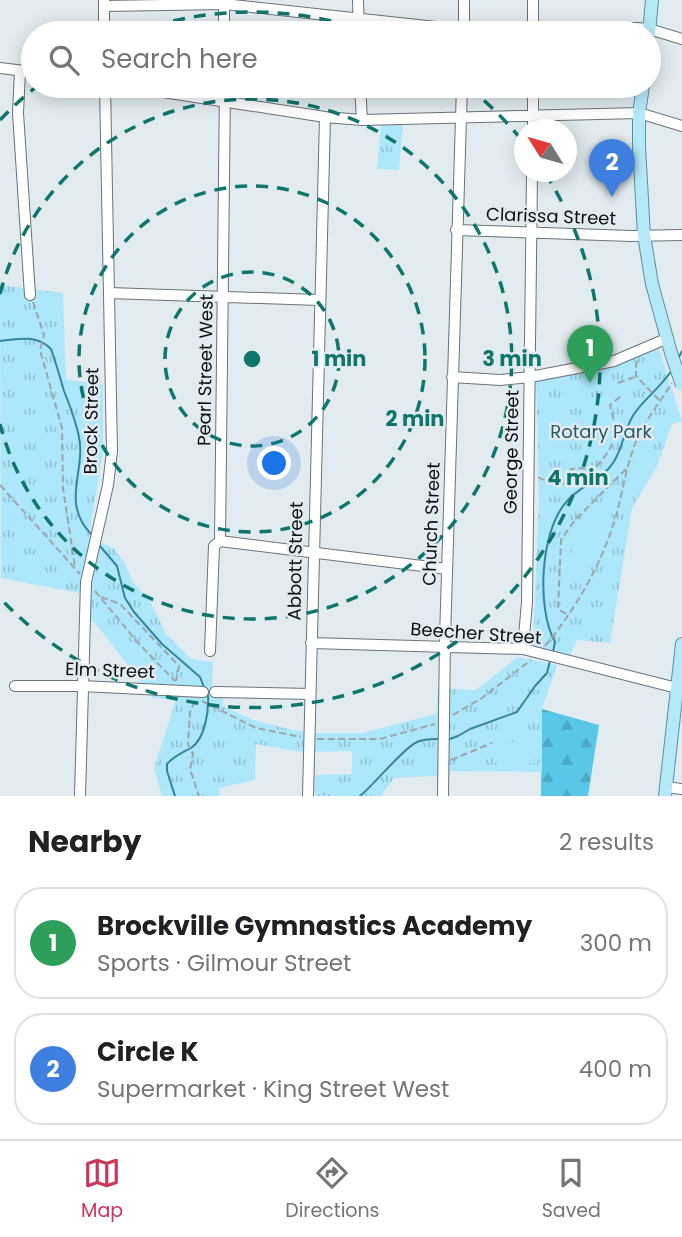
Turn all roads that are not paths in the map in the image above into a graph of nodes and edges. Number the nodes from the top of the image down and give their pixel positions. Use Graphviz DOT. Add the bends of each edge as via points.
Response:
graph roads {
  1 [pos="358,0"];
  2 [pos="464,0"];
  3 [pos="534,0"];
  4 [pos="652,0"];
  5 [pos="224,2"];
  6 [pos="104,3"];
  7 [pos="359,19"];
  8 [pos="104,21"];
  9 [pos="224,21"];
  10 [pos="375,21"];
  11 [pos="464,21"];
  12 [pos="533,21"];
  13 [pos="650,21"];
  14 [pos="661,34"];
  15 [pos="682,38"];
  16 [pos="0,68"];
  17 [pos="20,71"];
  18 [pos="105,98"];
  19 [pos="200,98"];
  20 [pos="225,98"];
  21 [pos="361,98"];
  22 [pos="462,98"];
  23 [pos="533,98"];
  24 [pos="641,98"];
  25 [pos="225,102"];
  26 [pos="639,113"];
  27 [pos="533,114"];
  28 [pos="325,117"];
  29 [pos="461,117"];
  30 [pos="533,119"];
  31 [pos="362,120"];
  32 [pos="682,125"];
  33 [pos="532,182"];
  34 [pos="456,230"];
  35 [pos="531,233"];
  36 [pos="645,235"];
  37 [pos="682,235"];
  38 [pos="109,293"];
  39 [pos="30,295"];
  40 [pos="223,297"];
  41 [pos="319,300"];
  42 [pos="668,338"];
  43 [pos="452,377"];
  44 [pos="530,377"];
  45 [pos="678,382"];
  46 [pos="220,541"];
  47 [pos="313,552"];
  48 [pos="447,569"];
  49 [pos="311,643"];
  50 [pos="682,644"];
  51 [pos="445,647"];
  52 [pos="523,649"];
  53 [pos="210,651"];
  54 [pos="15,686"];
  55 [pos="82,686"];
  56 [pos="677,688"];
  57 [pos="310,694"];
  58 [pos="682,789"];
  59 [pos="666,791"];
  60 [pos="80,796"];
  61 [pos="308,796"];
  62 [pos="443,796"];
  1 -- 7 [label="street"];
  2 -- 11 [label="street"];
  3 -- 12 [label="street"];
  4 -- 13 [label="main road"];
  5 -- 6 [label="street"];
  5 -- 7 [label="street"];
  5 -- 9 [label="street"];
  6 -- 8 [label="street"];
  7 -- 10 [label="street"];
  14 -- 15 [label="street"];
  16 -- 17 [label="street"];
  17 -- 39 [label="street" via="18,113"];
  18 -- 38 [label="street, Brock Street"];
  19 -- 25 [label="street"];
  20 -- 25 [label="street, Pearl Street West"];
  21 -- 31 [label="street"];
  22 -- 29 [label="street, Church Street"];
  23 -- 27 [label="street"];
  24 -- 26 [label="main road"];
  25 -- 28 [label="street"];
  25 -- 40 [label="street, Pearl Street West"];
  26 -- 27 [label="street"];
  26 -- 32 [label="street"];
  26 -- 36 [label="main road"];
  27 -- 29 [label="street"];
  27 -- 30 [label="street"];
  28 -- 31 [label="street"];
  28 -- 41 [label="street, Abbott Street"];
  29 -- 31 [label="street"];
  29 -- 34 [label="street, Church Street"];
  33 -- 35 [label="street, George Street"];
  34 -- 35 [label="street, Clarissa Street"];
  34 -- 43 [label="street, Church Street"];
  35 -- 36 [label="street, Clarissa Street"];
  35 -- 44 [label="street, George Street"];
  36 -- 37 [label="street, Clarissa Street"];
  36 -- 42 [label="main road" via="652,285"];
  38 -- 40 [label="street"];
  38 -- 55 [label="street, Brock Street" via="112,451 86,582"];
  40 -- 41 [label="street"];
  40 -- 46 [label="street, Pearl Street West"];
  41 -- 47 [label="street, Abbott Street"];
  42 -- 44 [label="street" via="614,361"];
  42 -- 45 [label="main road, bridge"];
  43 -- 44 [label="street"];
  43 -- 48 [label="street, Church Street"];
  44 -- 52 [label="street, George Street"];
  46 -- 47 [label="street"];
  46 -- 53 [label="street, Pearl Street West" via="214,546"];
  47 -- 48 [label="street"];
  47 -- 49 [label="street, Abbott Street"];
  48 -- 51 [label="street, Church Street"];
  49 -- 51 [label="street, Beecher Street"];
  49 -- 57 [label="street, Abbott Street"];
  50 -- 56 [label="main road"];
  51 -- 52 [label="street, Beecher Street"];
  51 -- 62 [label="street, Church Street"];
  52 -- 56 [label="street, Beecher Street" via="544,650"];
  54 -- 55 [label="street, Elm Street"];
  55 -- 57 [label="street, Elm Street" via="201,694"];
  55 -- 60 [label="street, Brock Street"];
  56 -- 59 [label="main road"];
  57 -- 61 [label="street, Abbott Street"];
  58 -- 59 [label="street"];
}
